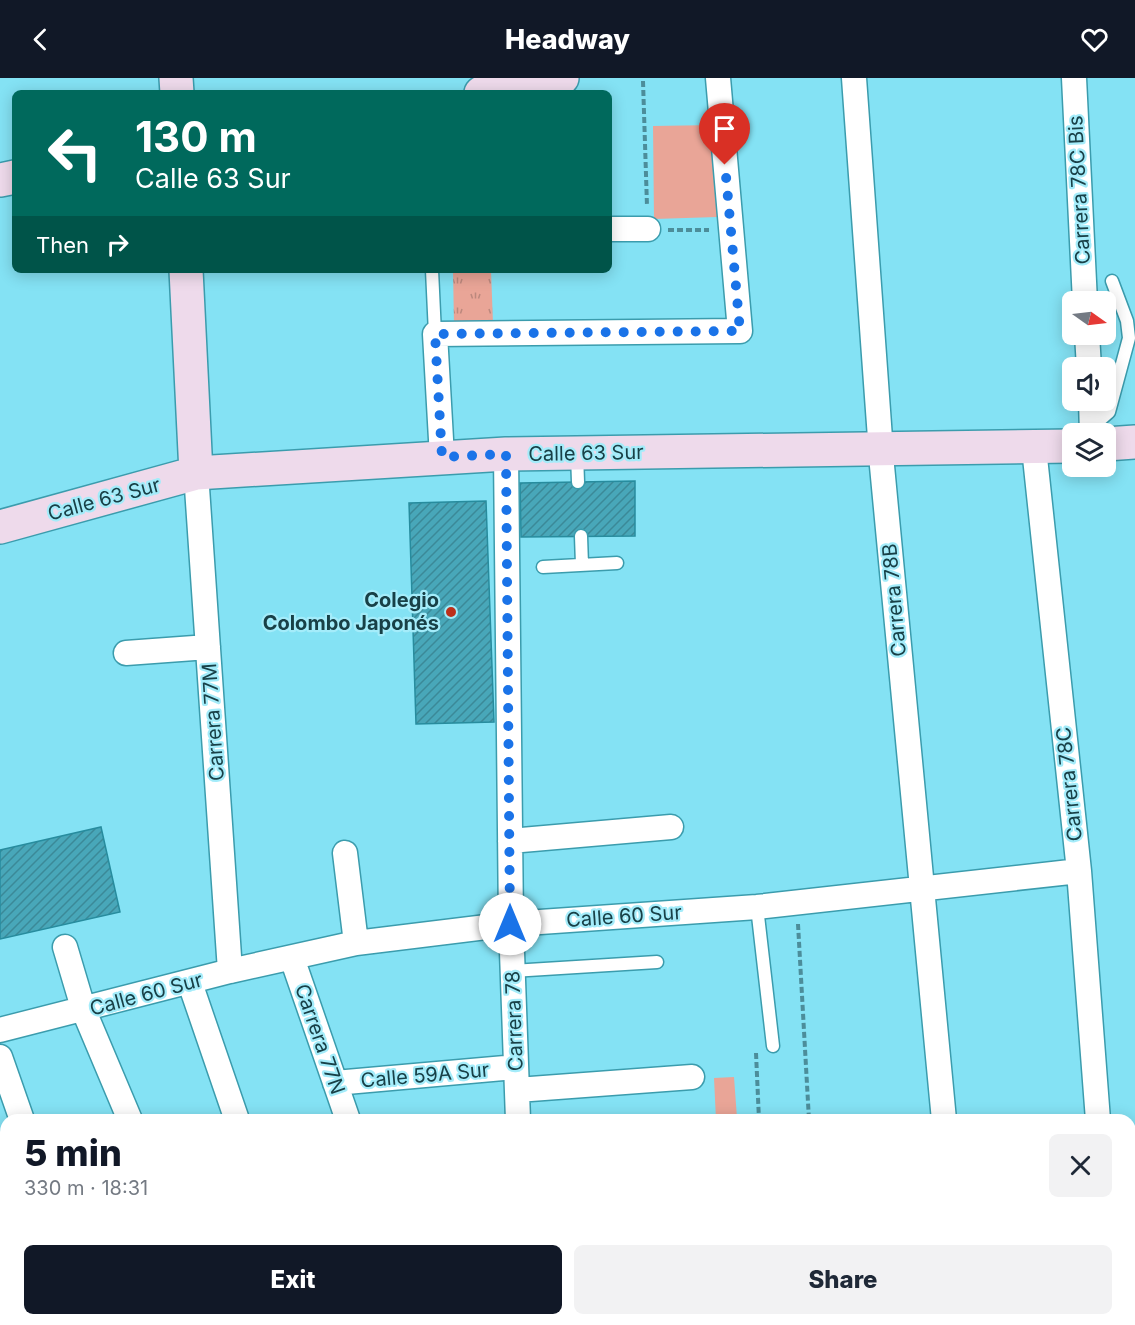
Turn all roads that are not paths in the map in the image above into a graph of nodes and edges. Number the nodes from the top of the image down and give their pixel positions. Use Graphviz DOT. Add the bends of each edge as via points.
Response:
graph roads {
  1 [pos="562,78"];
  2 [pos="718,78"];
  3 [pos="854,78"];
  4 [pos="1074,78"];
  5 [pos="497,90"];
  6 [pos="612,229"];
  7 [pos="648,229"];
  8 [pos="186,273"];
  9 [pos="432,273"];
  10 [pos="1112,281"];
  11 [pos="1084,291"];
  12 [pos="435,334"];
  13 [pos="1097,423"];
  14 [pos="1116,437"];
  15 [pos="1062,438"];
  16 [pos="1135,442"];
  17 [pos="1034,448"];
  18 [pos="881,450"];
  19 [pos="506,454"];
  20 [pos="442,457"];
  21 [pos="196,473"];
  22 [pos="0,527"];
  23 [pos="581,536"];
  24 [pos="617,563"];
  25 [pos="582,565"];
  26 [pos="543,567"];
  27 [pos="208,647"];
  28 [pos="126,653"];
  29 [pos="671,827"];
  30 [pos="510,841"];
  31 [pos="345,853"];
  32 [pos="1079,872"];
  33 [pos="920,888"];
  34 [pos="758,915"];
  35 [pos="510,924"];
  36 [pos="356,943"];
  37 [pos="65,947"];
  38 [pos="292,958"];
  39 [pos="657,962"];
  40 [pos="230,971"];
  41 [pos="512,971"];
  42 [pos="190,983"];
  43 [pos="84,1011"];
  44 [pos="0,1030"];
  45 [pos="773,1047"];
  46 [pos="0,1057"];
  47 [pos="692,1077"];
  48 [pos="516,1078"];
  49 [pos="335,1083"];
  50 [pos="20,1114"];
  51 [pos="127,1114"];
  52 [pos="235,1114"];
  53 [pos="346,1114"];
  54 [pos="518,1114"];
  55 [pos="943,1114"];
  56 [pos="1098,1114"];
  1 -- 5 [label="main road"];
  2 -- 12 [label="street" via="740,331"];
  3 -- 18 [label="street, Carrera 78B"];
  4 -- 11 [label="street, Carrera 78C Bis"];
  6 -- 7 [label="street"];
  8 -- 21 [label="main road"];
  9 -- 12 [label="lane"];
  10 -- 13 [label="lane" via="1129,338 1109,412"];
  12 -- 20 [label="street"];
  14 -- 16 [label="main road, Calle 63 Sur"];
  15 -- 17 [label="main road, Calle 63 Sur"];
  17 -- 18 [label="main road, Calle 63 Sur"];
  17 -- 32 [label="street, Carrera 78C"];
  18 -- 19 [label="main road, Calle 63 Sur" via="578,467"];
  18 -- 33 [label="street, Carrera 78B"];
  19 -- 20 [label="main road, Calle 63 Sur"];
  19 -- 30 [label="street, Carrera 78"];
  20 -- 21 [label="main road, Calle 63 Sur"];
  21 -- 22 [label="main road, Calle 63 Sur"];
  21 -- 27 [label="street, Carrera 77M"];
  23 -- 25 [label="lane"];
  24 -- 25 [label="lane"];
  25 -- 26 [label="lane"];
  27 -- 28 [label="street"];
  27 -- 40 [label="street, Carrera 77M"];
  29 -- 30 [label="street"];
  30 -- 35 [label="street, Carrera 78"];
  31 -- 36 [label="street"];
  32 -- 33 [label="street, Calle 60 Sur"];
  32 -- 56 [label="street, Carrera 78C"];
  33 -- 34 [label="street, Calle 60 Sur"];
  33 -- 55 [label="street, Carrera 78B"];
  34 -- 35 [label="street, Calle 60 Sur"];
  34 -- 45 [label="lane"];
  35 -- 36 [label="street, Calle 60 Sur"];
  35 -- 41 [label="street, Carrera 78"];
  36 -- 38 [label="street, Calle 60 Sur"];
  37 -- 43 [label="street"];
  38 -- 40 [label="street, Calle 60 Sur"];
  38 -- 49 [label="street, Carrera 77N"];
  39 -- 41 [label="lane"];
  40 -- 42 [label="street, Calle 60 Sur"];
  41 -- 48 [label="street, Carrera 78"];
  42 -- 43 [label="street, Calle 60 Sur"];
  42 -- 52 [label="street"];
  43 -- 44 [label="street, Calle 60 Sur"];
  43 -- 51 [label="street"];
  46 -- 50 [label="street"];
  47 -- 48 [label="street, Calle 59A Sur"];
  48 -- 49 [label="street, Calle 59A Sur"];
  48 -- 54 [label="street, Carrera 78"];
  49 -- 53 [label="street, Carrera 77N"];
}
